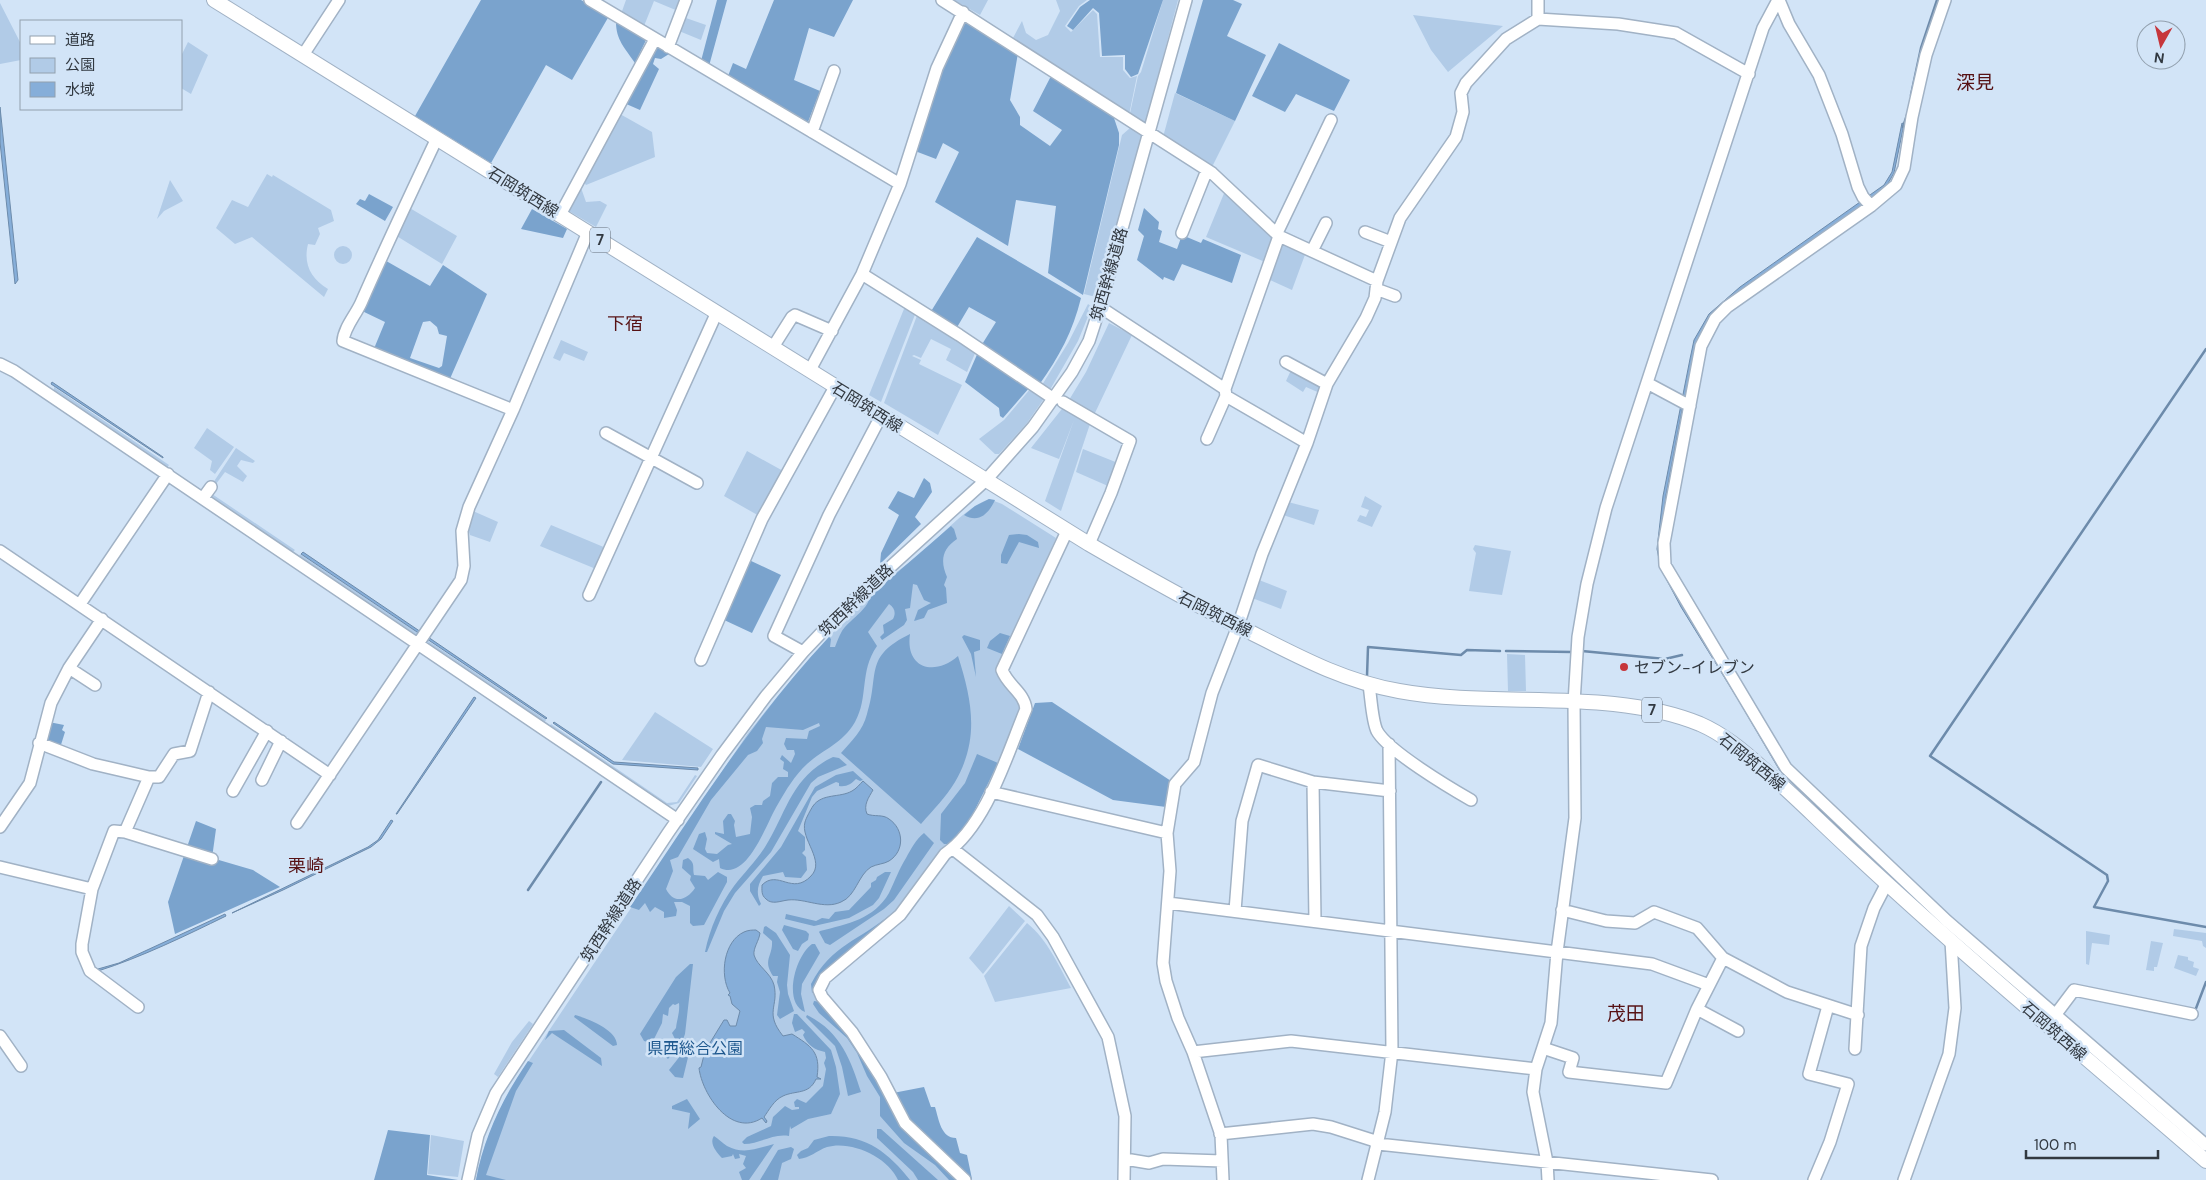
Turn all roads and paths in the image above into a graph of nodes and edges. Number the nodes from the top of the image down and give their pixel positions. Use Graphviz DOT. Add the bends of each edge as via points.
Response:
graph roads {
  1 [pos="214,0"];
  2 [pos="338,0"];
  3 [pos="590,0"];
  4 [pos="686,0"];
  5 [pos="944,0"];
  6 [pos="1186,0"];
  7 [pos="1538,0"];
  8 [pos="1778,0"];
  9 [pos="1945,0"];
  10 [pos="602,3"];
  11 [pos="963,12"];
  12 [pos="1538,19"];
  13 [pos="654,39"];
  14 [pos="668,47"];
  15 [pos="303,55"];
  16 [pos="834,71"];
  17 [pos="1749,74"];
  18 [pos="1331,120"];
  19 [pos="812,132"];
  20 [pos="1149,135"];
  21 [pos="437,138"];
  22 [pos="1207,170"];
  23 [pos="900,184"];
  24 [pos="1871,206"];
  25 [pos="560,215"];
  26 [pos="1326,223"];
  27 [pos="588,232"];
  28 [pos="1365,232"];
  29 [pos="1182,233"];
  30 [pos="1278,235"];
  31 [pos="1391,242"];
  32 [pos="1312,251"];
  33 [pos="862,274"];
  34 [pos="1377,285"];
  35 [pos="1395,296"];
  36 [pos="1100,307"];
  37 [pos="717,312"];
  38 [pos="832,331"];
  39 [pos="773,347"];
  40 [pos="1286,362"];
  41 [pos="0,364"];
  42 [pos="810,370"];
  43 [pos="1647,383"];
  44 [pos="1326,384"];
  45 [pos="835,387"];
  46 [pos="1226,392"];
  47 [pos="1058,400"];
  48 [pos="1690,406"];
  49 [pos="513,410"];
  50 [pos="881,416"];
  51 [pos="606,433"];
  52 [pos="1207,439"];
  53 [pos="1307,444"];
  54 [pos="651,458"];
  55 [pos="168,474"];
  56 [pos="986,480"];
  57 [pos="697,483"];
  58 [pos="212,486"];
  59 [pos="203,498"];
  60 [pos="1067,531"];
  61 [pos="1089,544"];
  62 [pos="0,551"];
  63 [pos="589,595"];
  64 [pos="80,604"];
  65 [pos="102,619"];
  66 [pos="1238,626"];
  67 [pos="418,644"];
  68 [pos="803,652"];
  69 [pos="701,660"];
  70 [pos="69,668"];
  71 [pos="95,685"];
  72 [pos="1369,685"];
  73 [pos="209,692"];
  74 [pos="1574,703"];
  75 [pos="267,731"];
  76 [pos="281,741"];
  77 [pos="39,743"];
  78 [pos="1389,744"];
  79 [pos="330,775"];
  80 [pos="150,777"];
  81 [pos="262,780"];
  82 [pos="1313,782"];
  83 [pos="1390,790"];
  84 [pos="233,791"];
  85 [pos="991,792"];
  86 [pos="1471,800"];
  87 [pos="678,820"];
  88 [pos="297,823"];
  89 [pos="0,827"];
  90 [pos="125,832"];
  91 [pos="1167,833"];
  92 [pos="953,849"];
  93 [pos="212,859"];
  94 [pos="0,867"];
  95 [pos="1887,883"];
  96 [pos="92,889"];
  97 [pos="1168,903"];
  98 [pos="1562,910"];
  99 [pos="1235,911"];
  100 [pos="1315,921"];
  101 [pos="1942,925"];
  102 [pos="1391,930"];
  103 [pos="1951,941"];
  104 [pos="1557,952"];
  105 [pos="1723,958"];
  106 [pos="1709,985"];
  107 [pos="1828,1006"];
  108 [pos="138,1007"];
  109 [pos="1697,1009"];
  110 [pos="2192,1014"];
  111 [pos="1858,1015"];
  112 [pos="2051,1020"];
  113 [pos="1738,1031"];
  114 [pos="0,1036"];
  115 [pos="1543,1048"];
  116 [pos="1855,1049"];
  117 [pos="1392,1051"];
  118 [pos="1193,1052"];
  119 [pos="21,1066"];
  120 [pos="1536,1069"];
  121 [pos="1220,1134"];
  122 [pos="1378,1144"];
  123 [pos="2206,1146"];
  124 [pos="1125,1159"];
  125 [pos="1222,1161"];
  126 [pos="2206,1161"];
  127 [pos="1547,1162"];
  128 [pos="468,1180"];
  129 [pos="965,1180"];
  130 [pos="1124,1180"];
  131 [pos="1223,1180"];
  132 [pos="1368,1180"];
  133 [pos="1548,1180"];
  134 [pos="1712,1180"];
  135 [pos="1814,1180"];
  136 [pos="1904,1180"];
  1 -- 15 [label="main road, 石岡筑西線 / 7"];
  2 -- 15 [label="street"];
  3 -- 10 [label="street"];
  4 -- 14 [label="street"];
  5 -- 11 [label="street"];
  6 -- 20 [label="street, 筑西幹線道路"];
  7 -- 12 [label="street"];
  8 -- 17 [label="street" via="1763,28"];
  8 -- 24 [label="street" via="1819,75 1862,197"];
  9 -- 24 [label="street" via="1926,55 1904,168 1896,185"];
  10 -- 13 [label="street"];
  11 -- 20 [label="street"];
  11 -- 23 [label="street" via="937,68"];
  12 -- 17 [label="street" via="1618,24 1676,33"];
  12 -- 31 [label="street" via="1506,39 1466,83 1461,94 1463,112 1456,137 1400,218"];
  13 -- 14 [label="street"];
  13 -- 25 [label="street"];
  14 -- 19 [label="street"];
  15 -- 21 [label="main road, 石岡筑西線 / 7"];
  16 -- 19 [label="street"];
  17 -- 43 [label="street"];
  18 -- 30 [label="street"];
  19 -- 23 [label="street"];
  20 -- 22 [label="street"];
  20 -- 36 [label="street, 筑西幹線道路"];
  21 -- 25 [label="main road, 石岡筑西線 / 7"];
  21 -- 49 [label="street" via="343,342"];
  22 -- 29 [label="street"];
  22 -- 30 [label="street"];
  23 -- 33 [label="street"];
  24 -- 48 [label="street" via="1727,307 1715,319 1701,346"];
  25 -- 27 [label="main road, 石岡筑西線 / 7"];
  26 -- 32 [label="street"];
  27 -- 37 [label="main road, 石岡筑西線 / 7"];
  27 -- 49 [label="street"];
  28 -- 31 [label="street"];
  30 -- 32 [label="street"];
  30 -- 46 [label="street"];
  31 -- 34 [label="street"];
  32 -- 34 [label="street"];
  33 -- 38 [label="street"];
  33 -- 47 [label="street"];
  34 -- 35 [label="street"];
  34 -- 44 [label="street" via="1366,318"];
  36 -- 46 [label="street"];
  36 -- 47 [label="street, 筑西幹線道路" via="1089,341"];
  37 -- 39 [label="main road, 石岡筑西線 / 7"];
  37 -- 54 [label="street"];
  38 -- 39 [label="street" via="795,315"];
  38 -- 42 [label="street"];
  39 -- 42 [label="main road, 石岡筑西線 / 7"];
  40 -- 44 [label="street"];
  41 -- 55 [label="street"];
  42 -- 45 [label="main road, 石岡筑西線 / 7"];
  43 -- 48 [label="street"];
  43 -- 74 [label="street" via="1606,508 1587,584 1578,637"];
  44 -- 53 [label="street"];
  45 -- 50 [label="main road, 石岡筑西線 / 7"];
  45 -- 69 [label="street" via="762,520"];
  46 -- 52 [label="street"];
  46 -- 53 [label="street"];
  47 -- 56 [label="street, 筑西幹線道路"];
  47 -- 61 [label="street" via="1130,442"];
  48 -- 101 [label="street" via="1664,543 1665,565 1786,768"];
  49 -- 67 [label="street" via="469,507 462,531 464,566 461,580"];
  50 -- 56 [label="main road, 石岡筑西線 / 7"];
  50 -- 68 [label="street" via="829,515 774,636"];
  51 -- 54 [label="street"];
  53 -- 66 [label="street" via="1262,554"];
  54 -- 57 [label="street"];
  54 -- 63 [label="street"];
  55 -- 59 [label="street"];
  55 -- 64 [label="street"];
  56 -- 60 [label="main road, 石岡筑西線 / 7"];
  56 -- 68 [label="street, 筑西幹線道路" via="844,609"];
  58 -- 59 [label="street"];
  59 -- 67 [label="street"];
  60 -- 61 [label="main road, 石岡筑西線 / 7"];
  60 -- 85 [label="street" via="1002,670 1005,680 1020,692 1026,709"];
  61 -- 66 [label="main road, 石岡筑西線 / 7"];
  62 -- 64 [label="street"];
  64 -- 65 [label="street"];
  65 -- 70 [label="street"];
  65 -- 73 [label="street"];
  66 -- 72 [label="main road, 石岡筑西線 / 7" via="1319,667"];
  66 -- 91 [label="street" via="1212,693 1194,762 1175,784"];
  67 -- 79 [label="street"];
  67 -- 87 [label="street"];
  68 -- 87 [label="street, 筑西幹線道路" via="760,703"];
  70 -- 71 [label="street"];
  70 -- 77 [label="street" via="51,703"];
  72 -- 74 [label="main road, 石岡筑西線 / 7" via="1448,697"];
  72 -- 78 [label="street" via="1377,731"];
  73 -- 75 [label="street"];
  73 -- 80 [label="street" via="190,751 174,754 159,777"];
  74 -- 95 [label="main road, 石岡筑西線 / 7" via="1648,709 1686,719 1715,732 1774,778"];
  74 -- 98 [label="street" via="1575,818"];
  75 -- 76 [label="street"];
  75 -- 84 [label="street"];
  76 -- 79 [label="street"];
  76 -- 81 [label="street"];
  77 -- 80 [label="street" via="93,764"];
  77 -- 89 [label="street" via="30,783"];
  78 -- 83 [label="street"];
  78 -- 86 [label="street"];
  79 -- 88 [label="street"];
  80 -- 90 [label="street"];
  82 -- 83 [label="street"];
  82 -- 99 [label="street" via="1258,765 1242,821"];
  82 -- 100 [label="street"];
  83 -- 102 [label="street"];
  85 -- 91 [label="street"];
  85 -- 92 [label="street" via="973,824"];
  87 -- 128 [label="street, 筑西幹線道路" via="496,1093 478,1135"];
  90 -- 93 [label="street"];
  90 -- 96 [label="street" via="114,832"];
  91 -- 97 [label="street"];
  92 -- 124 [label="street" via="1037,915 1079,982 1108,1037 1125,1116"];
  92 -- 129 [label="street" via="945,854 900,915 825,978 820,990 822,997 852,1032 906,1123"];
  94 -- 96 [label="street"];
  95 -- 101 [label="main road, 石岡筑西線 / 7"];
  95 -- 111 [label="street" via="1861,946"];
  96 -- 108 [label="street" via="82,952 90,971"];
  97 -- 99 [label="street"];
  97 -- 118 [label="street" via="1163,963 1166,981"];
  98 -- 104 [label="street"];
  98 -- 105 [label="street" via="1606,921 1635,923 1654,912 1697,928"];
  99 -- 100 [label="street"];
  100 -- 102 [label="street"];
  101 -- 103 [label="main road, 石岡筑西線 / 7"];
  101 -- 112 [label="street"];
  102 -- 104 [label="street"];
  102 -- 117 [label="street"];
  103 -- 112 [label="main road, 石岡筑西線 / 7"];
  103 -- 136 [label="street" via="1955,1008 1949,1054"];
  104 -- 106 [label="street" via="1652,964"];
  104 -- 115 [label="street" via="1551,1023"];
  105 -- 106 [label="street"];
  105 -- 107 [label="street" via="1788,992"];
  106 -- 109 [label="street"];
  107 -- 111 [label="street"];
  107 -- 135 [label="street" via="1809,1074 1848,1084"];
  109 -- 113 [label="street"];
  109 -- 115 [label="street" via="1666,1083 1568,1072 1573,1058"];
  110 -- 112 [label="street" via="2074,990"];
  111 -- 116 [label="street"];
  112 -- 123 [label="street"];
  112 -- 126 [label="main road, 石岡筑西線 / 7"];
  114 -- 119 [label="street"];
  115 -- 120 [label="street"];
  117 -- 118 [label="street" via="1291,1041"];
  117 -- 120 [label="street"];
  117 -- 122 [label="street" via="1386,1112"];
  118 -- 121 [label="street"];
  120 -- 127 [label="street" via="1533,1092"];
  121 -- 122 [label="street" via="1313,1124"];
  121 -- 125 [label="street"];
  122 -- 127 [label="street"];
  122 -- 132 [label="street"];
  124 -- 125 [label="street" via="1150,1163 1163,1159"];
  124 -- 130 [label="street"];
  125 -- 131 [label="street"];
  127 -- 133 [label="street"];
  127 -- 134 [label="street"];
}
